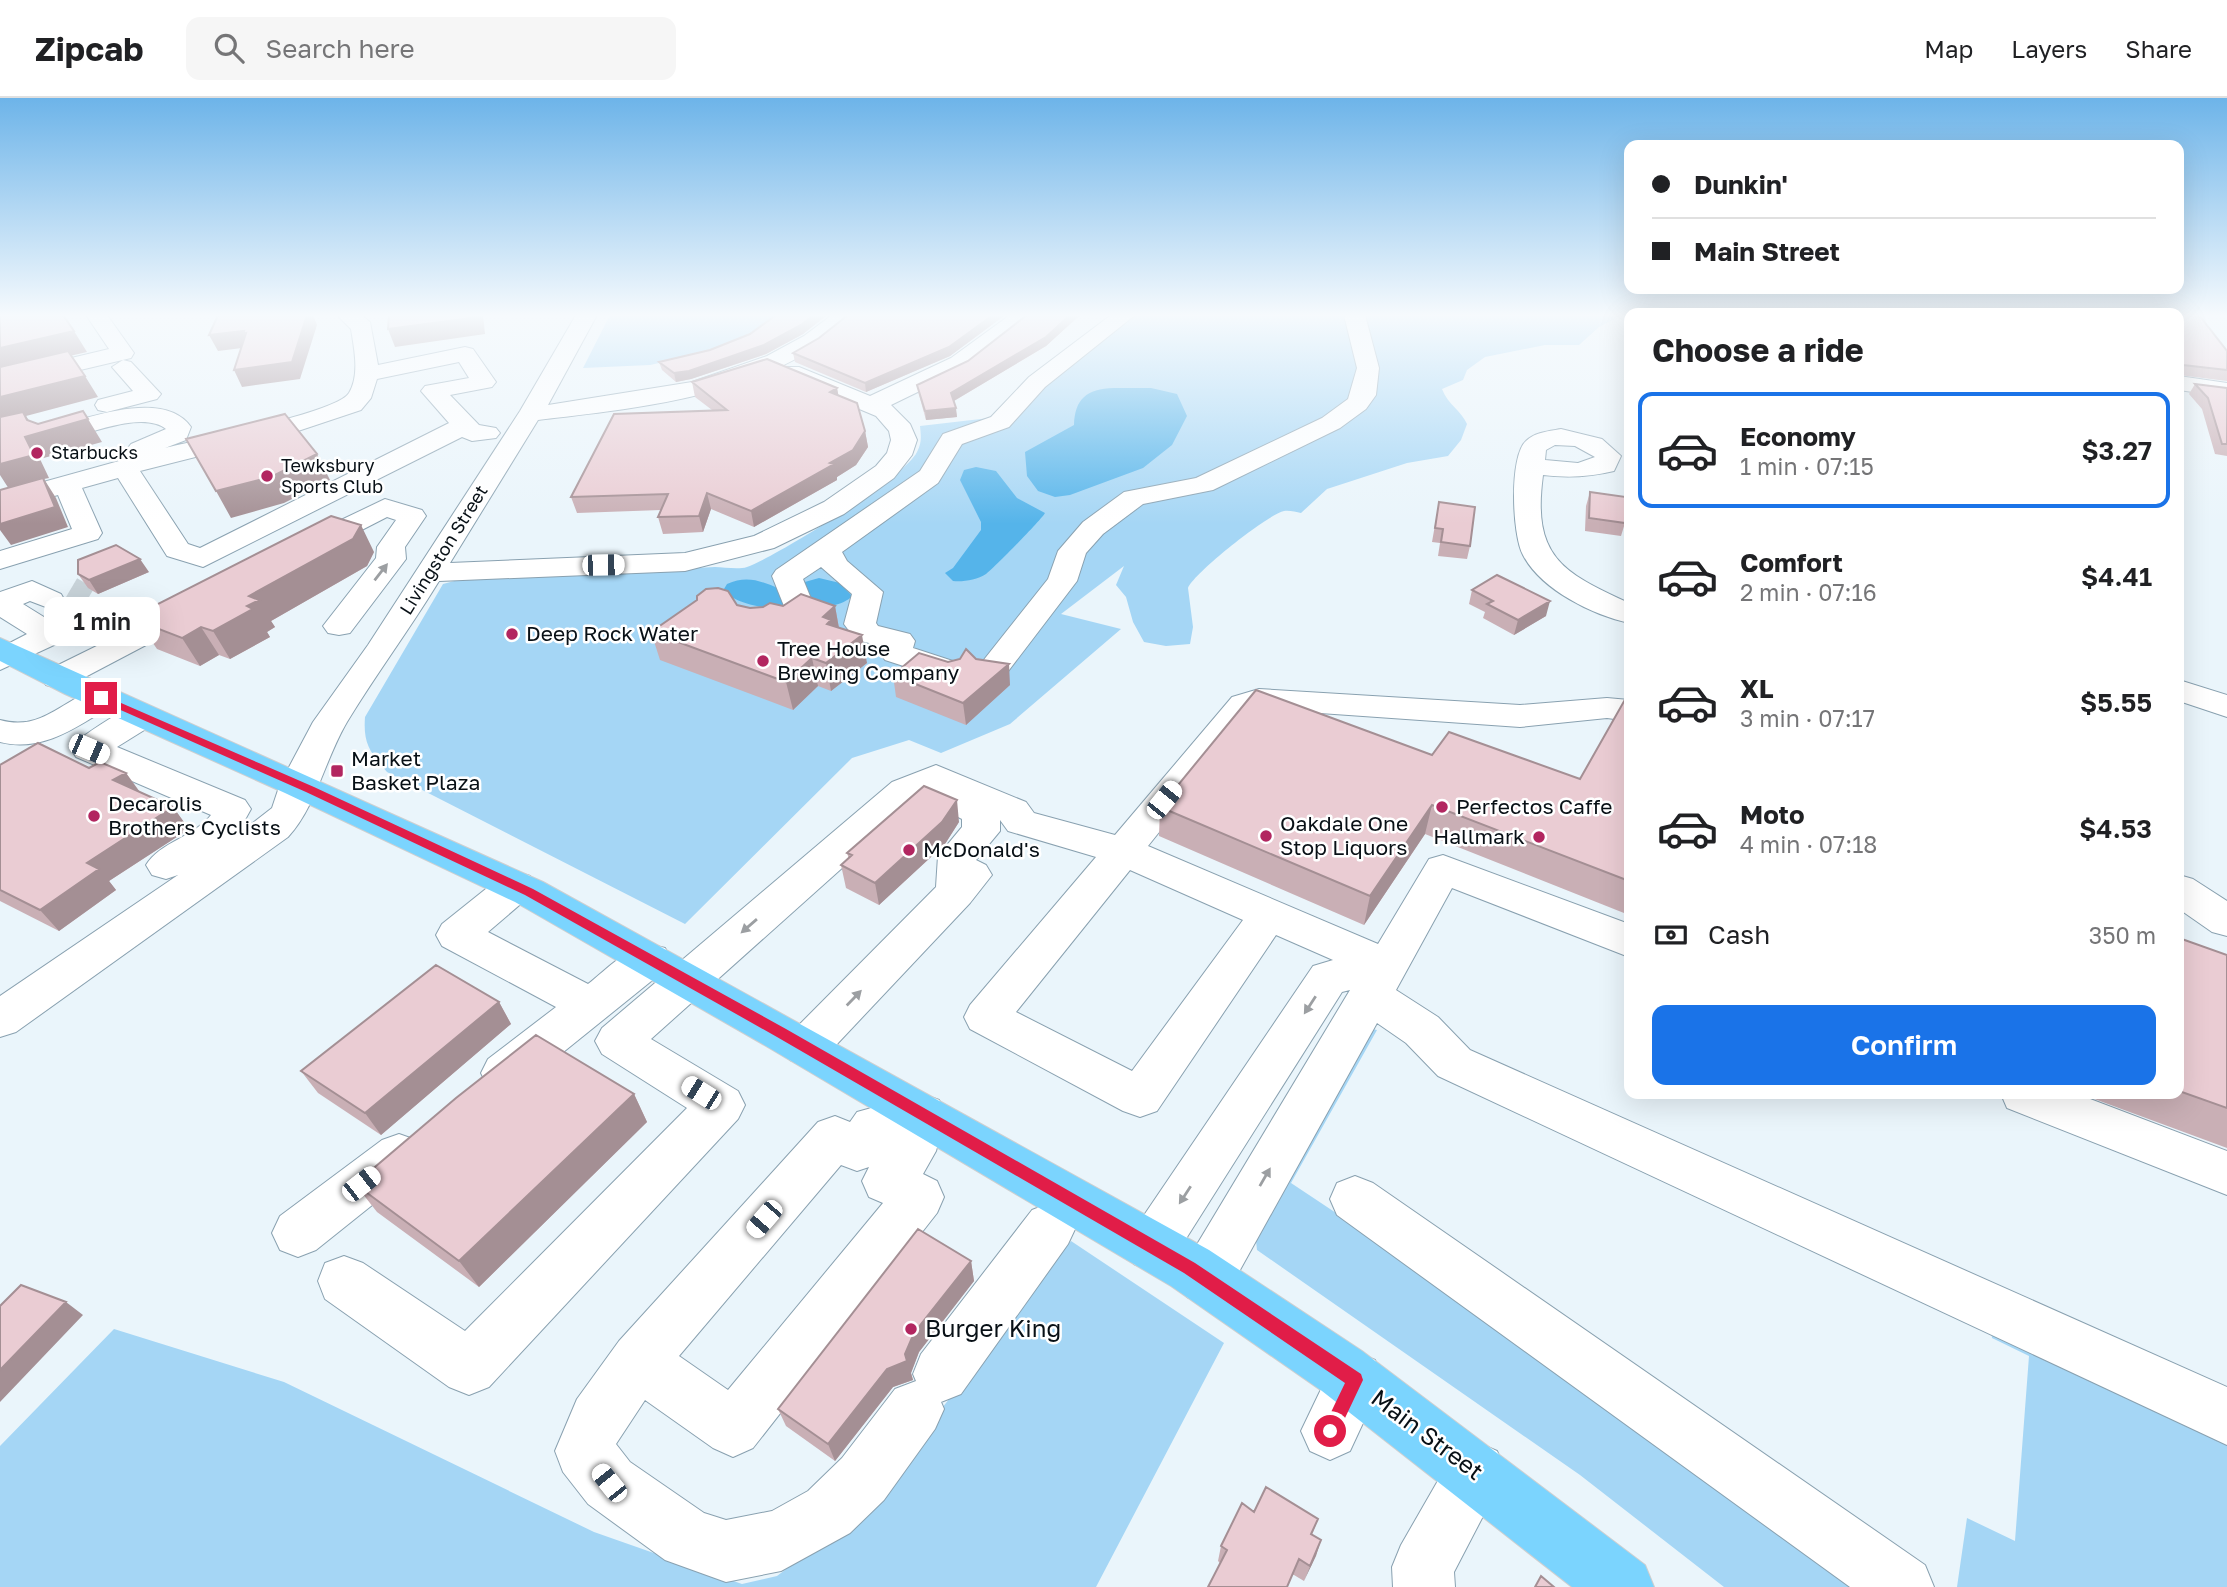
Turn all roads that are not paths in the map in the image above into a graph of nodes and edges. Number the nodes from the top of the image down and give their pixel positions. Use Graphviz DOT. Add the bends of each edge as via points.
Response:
graph roads {
  1 [pos="139,384"];
  2 [pos="363,384"];
  3 [pos="470,384"];
  4 [pos="547,384"];
  5 [pos="712,384"];
  6 [pos="822,384"];
  7 [pos="914,384"];
  8 [pos="1035,384"];
  9 [pos="1365,384"];
  10 [pos="2189,384"];
  11 [pos="2227,390"];
  12 [pos="871,405"];
  13 [pos="529,416"];
  14 [pos="465,425"];
  15 [pos="1531,466"];
  16 [pos="125,468"];
  17 [pos="67,484"];
  18 [pos="0,485"];
  19 [pos="0,503"];
  20 [pos="826,550"];
  21 [pos="0,560"];
  22 [pos="280,561"];
  23 [pos="434,566"];
  24 [pos="220,593"];
  25 [pos="0,603"];
  26 [pos="62,607"];
  27 [pos="1624,612"];
  28 [pos="397,624"];
  29 [pos="757,624"];
  30 [pos="3,654"];
  31 [pos="950,671"];
  32 [pos="991,671"];
  33 [pos="58,678"];
  34 [pos="2184,692"];
  35 [pos="101,698"];
  36 [pos="2227,707"];
  37 [pos="1624,710"];
  38 [pos="142,716"];
  39 [pos="0,731"];
  40 [pos="298,784"];
  41 [pos="1021,822"];
  42 [pos="1123,851"];
  43 [pos="166,865"];
  44 [pos="516,886"];
  45 [pos="794,888"];
  46 [pos="2184,892"];
  47 [pos="956,893"];
  48 [pos="1267,917"];
  49 [pos="2227,921"];
  50 [pos="1624,939"];
  51 [pos="669,969"];
  52 [pos="1379,981"];
  53 [pos="590,1005"];
  54 [pos="0,1019"];
  55 [pos="806,1047"];
  56 [pos="471,1098"];
  57 [pos="2037,1099"];
  58 [pos="922,1114"];
  59 [pos="428,1132"];
  60 [pos="872,1165"];
  61 [pos="2227,1173"];
  62 [pos="1355,1199"];
  63 [pos="1050,1227"];
  64 [pos="298,1233"];
  65 [pos="1152,1247"];
  66 [pos="1206,1279"];
  67 [pos="344,1281"];
  68 [pos="639,1362"];
  69 [pos="1355,1380"];
  70 [pos="2227,1416"];
  71 [pos="1330,1431"];
  72 [pos="1476,1472"];
  73 [pos="1424,1587"];
  74 [pos="1623,1587"];
  75 [pos="1903,1587"];
  1 -- 18 [label="street" via="149,394 45,430 155,414 173,418 179,427 177,435"];
  2 -- 16 [label="street" via="358,401 335,413"];
  3 -- 14 [label="street" via="433,391"];
  4 -- 13 [label="street, Livingston Street"];
  5 -- 13 [label="street"];
  6 -- 12 [label="street"];
  7 -- 12 [label="street"];
  8 -- 20 [label="street" via="1000,422 952,439 929,477"];
  9 -- 32 [label="street" via="1357,404 1331,423 1204,484 1134,498 1093,528 1072,551 1062,581"];
  10 -- 11 [label="street"];
  12 -- 23 [label="street" via="893,418 904,440 886,472 834,508 764,542 685,562"];
  13 -- 14 [label="street" via="472,433"];
  13 -- 23 [label="street, Livingston Street"];
  14 -- 16 [label="street" via="203,558 177,550"];
  15 -- 27 [label="street" via="1524,519 1531,547 1543,564 1568,584"];
  16 -- 17 [label="street"];
  17 -- 19 [label="street"];
  17 -- 21 [label="street" via="89,533"];
  20 -- 29 [label="street" via="789,573 786,580 801,611"];
  20 -- 31 [label="street" via="835,566 868,592 860,624 867,633 899,641 896,653"];
  28 -- 22 [label="street, one-way" via="339,625 391,559 391,547 412,516 384,507"];
  23 -- 28 [label="street, Livingston Street"];
  24 -- 33 [label="street"];
  25 -- 26 [label="street"];
  25 -- 26 [label="street"];
  26 -- 30 [label="street"];
  28 -- 40 [label="street, Livingston Street" via="330,722"];
  30 -- 33 [label="main road, Main Street"];
  33 -- 35 [label="main road, Main Street"];
  34 -- 36 [label="street"];
  35 -- 38 [label="main road, Main Street"];
  35 -- 39 [label="street" via="41,732 14,737"];
  37 -- 42 [label="street" via="1520,716 1259,699 1244,704"];
  38 -- 40 [label="main road, Main Street"];
  38 -- 43 [label="street" via="89,749 232,808 230,818 213,835"];
  40 -- 44 [label="main road, Main Street"];
  40 -- 54 [label="street, Livingston Street" via="289,813 275,828"];
  41 -- 42 [label="street"];
  41 -- 45 [label="street" via="1013,811 936,778 905,791"];
  41 -- 47 [label="street"];
  42 -- 48 [label="street"];
  42 -- 48 [label="street" via="986,1017 1140,1097"];
  44 -- 51 [label="main road, Main Street"];
  44 -- 53 [label="street" via="457,935"];
  45 -- 47 [label="street" via="835,873 918,797 931,794 948,796 981,813 981,831 957,856"];
  45 -- 51 [label="street, one-way"];
  46 -- 49 [label="street"];
  55 -- 47 [label="street, one-way"];
  48 -- 52 [label="street"];
  50 -- 52 [label="street" via="1443,869"];
  51 -- 53 [label="street"];
  51 -- 55 [label="main road, Main Street"];
  51 -- 67 [label="street" via="618,1041 721,1105 469,1367"];
  52 -- 65 [label="street, one-way" via="1328,978"];
  66 -- 52 [label="street, one-way"];
  52 -- 70 [label="street" via="1454,1063"];
  53 -- 56 [label="street"];
  55 -- 58 [label="main road, Main Street"];
  57 -- 61 [label="street"];
  58 -- 60 [label="street" via="912,1151"];
  58 -- 65 [label="main road, Main Street"];
  59 -- 64 [label="street"];
  60 -- 68 [label="street" via="835,1137"];
  60 -- 68 [label="street" via="919,1197 733,1428"];
  62 -- 75 [label="street"];
  63 -- 68 [label="street" via="863,1479 829,1512 781,1540 726,1551 687,1538 609,1483 584,1451 597,1419"];
  65 -- 66 [label="main road, Main Street"];
  66 -- 69 [label="main road, Main Street"];
  69 -- 71 [label="street"];
  69 -- 72 [label="main road, Main Street"];
  72 -- 73 [label="street" via="1423,1567"];
  72 -- 74 [label="main road, Main Street"];
}
